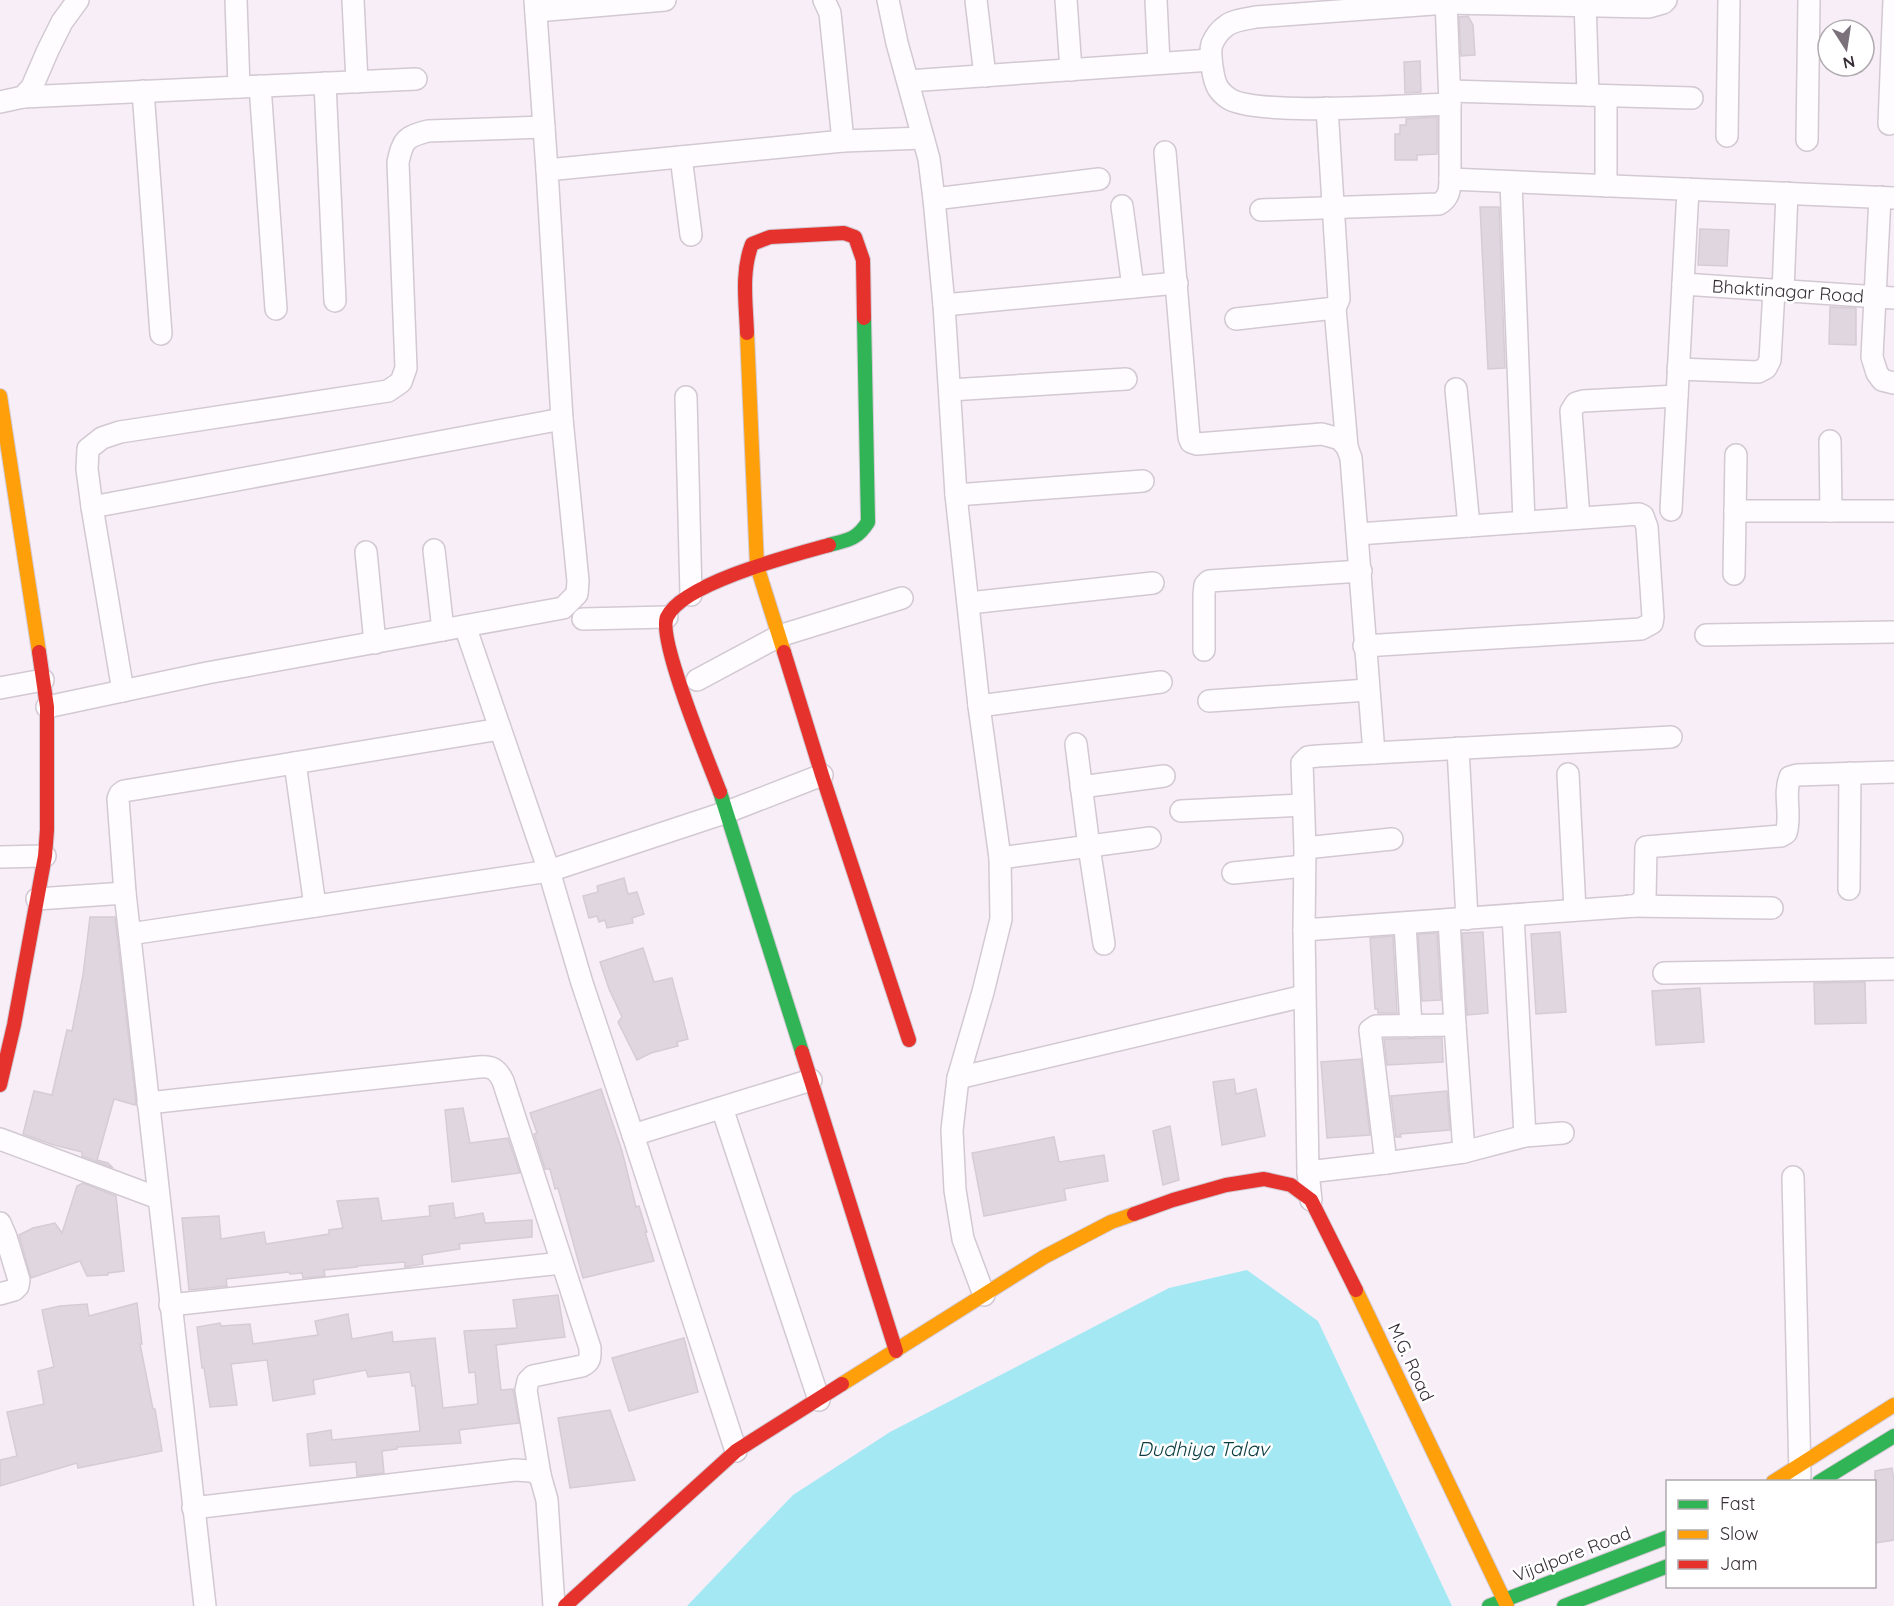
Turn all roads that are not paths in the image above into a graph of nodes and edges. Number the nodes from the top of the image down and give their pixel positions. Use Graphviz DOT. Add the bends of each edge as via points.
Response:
graph roads {
  1 [pos="78,0"];
  2 [pos="236,0"];
  3 [pos="353,0"];
  4 [pos="664,0"];
  5 [pos="824,0"];
  6 [pos="888,0"];
  7 [pos="976,0"];
  8 [pos="1066,0"];
  9 [pos="1156,0"];
  10 [pos="1666,0"];
  11 [pos="1729,0"];
  12 [pos="1809,0"];
  13 [pos="1894,0"];
  14 [pos="1446,2"];
  15 [pos="604,3"];
  16 [pos="1585,3"];
  17 [pos="1343,5"];
  18 [pos="536,6"];
  19 [pos="1256,8"];
  20 [pos="1211,60"];
  21 [pos="1159,63"];
  22 [pos="1071,69"];
  23 [pos="985,76"];
  24 [pos="416,79"];
  25 [pos="908,81"];
  26 [pos="357,82"];
  27 [pos="325,83"];
  28 [pos="249,86"];
  29 [pos="143,91"];
  30 [pos="1597,95"];
  31 [pos="23,97"];
  32 [pos="1450,97"];
  33 [pos="1692,98"];
  34 [pos="0,102"];
  35 [pos="1327,108"];
  36 [pos="1888,124"];
  37 [pos="544,127"];
  38 [pos="1727,136"];
  39 [pos="923,138"];
  40 [pos="1807,140"];
  41 [pos="843,141"];
  42 [pos="1165,152"];
  43 [pos="681,157"];
  44 [pos="548,170"];
  45 [pos="1099,179"];
  46 [pos="1450,179"];
  47 [pos="1511,182"];
  48 [pos="1606,186"];
  49 [pos="1688,189"];
  50 [pos="1787,193"];
  51 [pos="1887,198"];
  52 [pos="934,199"];
  53 [pos="1122,206"];
  54 [pos="1333,207"];
  55 [pos="1261,210"];
  56 [pos="691,235"];
  57 [pos="1177,283"];
  58 [pos="1683,284"];
  59 [pos="1133,287"];
  60 [pos="1778,290"];
  61 [pos="1885,298"];
  62 [pos="334,301"];
  63 [pos="944,305"];
  64 [pos="1335,308"];
  65 [pos="276,309"];
  66 [pos="1236,319"];
  67 [pos="161,333"];
  68 [pos="1678,369"];
  69 [pos="1126,379"];
  70 [pos="1894,383"];
  71 [pos="1456,389"];
  72 [pos="950,390"];
  73 [pos="0,396"];
  74 [pos="1677,396"];
  75 [pos="686,397"];
  76 [pos="562,419"];
  77 [pos="1830,441"];
  78 [pos="1347,447"];
  79 [pos="1736,455"];
  80 [pos="1143,481"];
  81 [pos="956,495"];
  82 [pos="92,507"];
  83 [pos="1671,510"];
  84 [pos="1735,511"];
  85 [pos="1831,511"];
  86 [pos="1894,511"];
  87 [pos="1579,518"];
  88 [pos="1524,522"];
  89 [pos="1469,526"];
  90 [pos="1358,534"];
  91 [pos="434,550"];
  92 [pos="366,552"];
  93 [pos="757,566"];
  94 [pos="1361,571"];
  95 [pos="1734,574"];
  96 [pos="1153,583"];
  97 [pos="691,595"];
  98 [pos="902,598"];
  99 [pos="969,603"];
  100 [pos="667,616"];
  101 [pos="583,619"];
  102 [pos="465,626"];
  103 [pos="442,630"];
  104 [pos="1894,632"];
  105 [pos="1706,635"];
  106 [pos="779,636"];
  107 [pos="375,643"];
  108 [pos="1364,646"];
  109 [pos="1204,650"];
  110 [pos="43,680"];
  111 [pos="697,680"];
  112 [pos="1161,682"];
  113 [pos="0,688"];
  114 [pos="1368,690"];
  115 [pos="123,691"];
  116 [pos="1209,701"];
  117 [pos="979,706"];
  118 [pos="47,707"];
  119 [pos="501,729"];
  120 [pos="1671,737"];
  121 [pos="1076,744"];
  122 [pos="1458,748"];
  123 [pos="1374,753"];
  124 [pos="295,763"];
  125 [pos="1894,772"];
  126 [pos="1850,773"];
  127 [pos="1568,774"];
  128 [pos="822,775"];
  129 [pos="1164,776"];
  130 [pos="1081,787"];
  131 [pos="1303,805"];
  132 [pos="1181,811"];
  133 [pos="727,812"];
  134 [pos="1150,838"];
  135 [pos="1392,839"];
  136 [pos="1089,847"];
  137 [pos="45,856"];
  138 [pos="0,857"];
  139 [pos="1305,857"];
  140 [pos="1000,858"];
  141 [pos="549,871"];
  142 [pos="1233,873"];
  143 [pos="1849,889"];
  144 [pos="125,893"];
  145 [pos="37,899"];
  146 [pos="315,906"];
  147 [pos="1628,906"];
  148 [pos="1772,908"];
  149 [pos="1575,910"];
  150 [pos="1514,915"];
  151 [pos="1458,919"];
  152 [pos="1405,924"];
  153 [pos="1304,930"];
  154 [pos="130,934"];
  155 [pos="1104,944"];
  156 [pos="1894,969"];
  157 [pos="1664,973"];
  158 [pos="1304,996"];
  159 [pos="7,1025"];
  160 [pos="1455,1025"];
  161 [pos="1411,1026"];
  162 [pos="909,1040"];
  163 [pos="958,1078"];
  164 [pos="811,1080"];
  165 [pos="0,1084"];
  166 [pos="148,1103"];
  167 [pos="722,1108"];
  168 [pos="1563,1133"];
  169 [pos="633,1135"];
  170 [pos="1525,1136"];
  171 [pos="0,1139"];
  172 [pos="1464,1152"];
  173 [pos="1386,1163"];
  174 [pos="1308,1172"];
  175 [pos="1793,1177"];
  176 [pos="1245,1182"];
  177 [pos="158,1198"];
  178 [pos="1288,1200"];
  179 [pos="1309,1210"];
  180 [pos="0,1223"];
  181 [pos="562,1263"];
  182 [pos="0,1294"];
  183 [pos="984,1295"];
  184 [pos="170,1305"];
  185 [pos="896,1352"];
  186 [pos="1377,1365"];
  187 [pos="819,1400"];
  188 [pos="1894,1405"];
  189 [pos="1894,1436"];
  190 [pos="736,1451"];
  191 [pos="1800,1473"];
  192 [pos="540,1475"];
  193 [pos="1779,1480"];
  194 [pos="1823,1480"];
  195 [pos="193,1508"];
  196 [pos="1666,1538"];
  197 [pos="1666,1567"];
  198 [pos="1487,1602"];
  199 [pos="1505,1603"];
  200 [pos="205,1606"];
  201 [pos="554,1606"];
  202 [pos="565,1606"];
  203 [pos="1564,1606"];
  1 -- 31 [label="street" via="62,22 32,87"];
  2 -- 28 [label="street"];
  3 -- 26 [label="street"];
  4 -- 15 [label="street"];
  5 -- 41 [label="street" via="830,13"];
  6 -- 25 [label="street"];
  7 -- 23 [label="street"];
  8 -- 22 [label="street"];
  9 -- 21 [label="street"];
  10 -- 16 [label="street" via="1649,7"];
  11 -- 38 [label="street"];
  12 -- 40 [label="street"];
  13 -- 36 [label="street"];
  14 -- 16 [label="street"];
  14 -- 17 [label="street"];
  14 -- 32 [label="street"];
  15 -- 18 [label="street"];
  16 -- 30 [label="street"];
  17 -- 19 [label="street"];
  18 -- 37 [label="street"];
  19 -- 20 [label="street" via="1218,33"];
  20 -- 21 [label="street"];
  20 -- 35 [label="street" via="1218,88 1229,99 1253,106"];
  21 -- 22 [label="street"];
  22 -- 23 [label="street"];
  23 -- 25 [label="street"];
  24 -- 26 [label="street"];
  25 -- 39 [label="street"];
  26 -- 27 [label="street"];
  27 -- 28 [label="street"];
  27 -- 62 [label="street"];
  28 -- 29 [label="street"];
  28 -- 65 [label="street"];
  29 -- 31 [label="street"];
  29 -- 67 [label="street"];
  30 -- 32 [label="street"];
  30 -- 33 [label="street"];
  30 -- 48 [label="street"];
  31 -- 34 [label="street"];
  32 -- 35 [label="street"];
  32 -- 46 [label="street"];
  35 -- 54 [label="street"];
  37 -- 44 [label="street"];
  37 -- 82 [label="street" via="428,131 412,135 402,145 398,162 406,368 401,382 388,391 120,432 102,438 88,449"];
  39 -- 41 [label="street"];
  39 -- 52 [label="street"];
  41 -- 43 [label="street"];
  42 -- 57 [label="street"];
  43 -- 44 [label="street"];
  43 -- 56 [label="street"];
  44 -- 76 [label="street"];
  45 -- 52 [label="street"];
  46 -- 47 [label="street"];
  46 -- 54 [label="street" via="1450,190 1439,204"];
  47 -- 48 [label="street"];
  47 -- 88 [label="street"];
  48 -- 49 [label="street"];
  49 -- 50 [label="street"];
  49 -- 58 [label="street"];
  50 -- 51 [label="street"];
  50 -- 60 [label="street"];
  51 -- 61 [label="street"];
  52 -- 63 [label="street"];
  53 -- 59 [label="street"];
  54 -- 55 [label="street"];
  54 -- 64 [label="street" via="1339,299"];
  57 -- 59 [label="street"];
  57 -- 78 [label="street" via="1191,442 1322,434 1340,439"];
  58 -- 60 [label="street, Bhaktinagar Road"];
  58 -- 68 [label="street"];
  59 -- 63 [label="street"];
  60 -- 61 [label="street, Bhaktinagar Road"];
  60 -- 68 [label="street" via="1766,368 1758,372"];
  61 -- 70 [label="street" via="1872,357 1876,373 1882,380"];
  63 -- 72 [label="street"];
  64 -- 66 [label="street"];
  64 -- 78 [label="street"];
  68 -- 74 [label="street"];
  69 -- 72 [label="street"];
  71 -- 89 [label="street"];
  72 -- 81 [label="street"];
  73 -- 110 [label="main road"];
  74 -- 83 [label="street"];
  74 -- 87 [label="street" via="1576,403 1571,411"];
  75 -- 97 [label="street"];
  76 -- 82 [label="street"];
  76 -- 102 [label="street" via="577,594 563,608"];
  77 -- 85 [label="street"];
  78 -- 90 [label="street"];
  79 -- 84 [label="street"];
  80 -- 81 [label="street"];
  81 -- 99 [label="street"];
  82 -- 115 [label="street"];
  84 -- 85 [label="street"];
  84 -- 95 [label="street"];
  85 -- 86 [label="street"];
  87 -- 88 [label="street"];
  87 -- 108 [label="street" via="1643,516 1653,617 1647,627"];
  88 -- 89 [label="street"];
  89 -- 90 [label="street"];
  90 -- 94 [label="street"];
  91 -- 103 [label="street"];
  92 -- 107 [label="street"];
  93 -- 93 [label="main road" via="852,539 868,522 863,260 855,237 844,232 770,237 752,244 747,257"];
  93 -- 97 [label="main road"];
  93 -- 106 [label="main road"];
  94 -- 108 [label="street"];
  94 -- 109 [label="street" via="1209,581 1204,594"];
  96 -- 99 [label="street"];
  97 -- 100 [label="main road" via="676,604"];
  98 -- 106 [label="street"];
  99 -- 117 [label="street"];
  100 -- 101 [label="street"];
  100 -- 133 [label="main road" via="671,659"];
  102 -- 103 [label="street"];
  102 -- 119 [label="street"];
  103 -- 107 [label="street"];
  104 -- 105 [label="street"];
  106 -- 111 [label="street"];
  106 -- 128 [label="main road"];
  107 -- 115 [label="street"];
  108 -- 114 [label="street"];
  110 -- 113 [label="street"];
  110 -- 118 [label="main road"];
  112 -- 117 [label="street"];
  114 -- 116 [label="street"];
  114 -- 123 [label="street"];
  115 -- 118 [label="street"];
  117 -- 140 [label="street"];
  118 -- 137 [label="main road"];
  119 -- 124 [label="street"];
  119 -- 141 [label="street"];
  120 -- 122 [label="street"];
  121 -- 130 [label="street"];
  122 -- 123 [label="street"];
  122 -- 151 [label="street"];
  123 -- 131 [label="street" via="1308,757 1302,763"];
  124 -- 144 [label="street" via="120,794"];
  124 -- 146 [label="street"];
  125 -- 126 [label="street"];
  126 -- 143 [label="street"];
  126 -- 147 [label="street" via="1790,777 1788,826 1781,836 1646,847 1645,899"];
  127 -- 149 [label="street"];
  128 -- 133 [label="street"];
  128 -- 162 [label="main road"];
  129 -- 130 [label="street"];
  130 -- 136 [label="street"];
  131 -- 132 [label="street"];
  131 -- 139 [label="street"];
  133 -- 141 [label="street"];
  133 -- 164 [label="main road"];
  134 -- 136 [label="street"];
  135 -- 139 [label="street"];
  136 -- 140 [label="street"];
  136 -- 155 [label="street"];
  137 -- 138 [label="street"];
  137 -- 145 [label="main road"];
  139 -- 142 [label="street"];
  139 -- 153 [label="street"];
  140 -- 163 [label="street" via="1001,919"];
  141 -- 146 [label="street"];
  141 -- 169 [label="street"];
  144 -- 145 [label="street"];
  144 -- 154 [label="street"];
  145 -- 159 [label="main road"];
  146 -- 154 [label="street"];
  147 -- 148 [label="street"];
  147 -- 149 [label="street"];
  149 -- 150 [label="street"];
  150 -- 151 [label="street"];
  150 -- 170 [label="street"];
  151 -- 152 [label="street"];
  151 -- 160 [label="street"];
  152 -- 153 [label="street"];
  152 -- 161 [label="street"];
  153 -- 158 [label="street"];
  154 -- 166 [label="street"];
  156 -- 157 [label="street"];
  158 -- 163 [label="street"];
  158 -- 174 [label="street"];
  159 -- 165 [label="main road"];
  160 -- 161 [label="street"];
  160 -- 172 [label="street"];
  161 -- 173 [label="street" via="1373,1026 1370,1030"];
  163 -- 183 [label="street" via="952,1130 955,1190 963,1239"];
  164 -- 167 [label="street"];
  164 -- 185 [label="main road"];
  166 -- 177 [label="street"];
  166 -- 181 [label="street" via="491,1066 503,1081"];
  167 -- 169 [label="street"];
  167 -- 187 [label="street"];
  168 -- 170 [label="street"];
  169 -- 190 [label="street"];
  170 -- 172 [label="street"];
  171 -- 177 [label="street"];
  172 -- 173 [label="street"];
  173 -- 174 [label="street"];
  174 -- 179 [label="street"];
  175 -- 191 [label="street"];
  176 -- 178 [label="main road"];
  176 -- 179 [label="main road, M.G. Road" via="1264,1179 1292,1185"];
  176 -- 183 [label="main road, M.G. Road" via="1173,1200 1111,1222 1044,1257"];
  177 -- 184 [label="street"];
  179 -- 186 [label="main road"];
  179 -- 199 [label="main road, M.G. Road" via="1379,1335"];
  180 -- 182 [label="street" via="19,1280 14,1290"];
  181 -- 184 [label="street"];
  181 -- 192 [label="street" via="590,1358 582,1366 533,1376 528,1381 526,1390"];
  183 -- 185 [label="main road, M.G. Road"];
  184 -- 195 [label="street"];
  185 -- 187 [label="main road, M.G. Road"];
  187 -- 190 [label="main road, M.G. Road"];
  188 -- 191 [label="main road"];
  189 -- 194 [label="main road"];
  190 -- 202 [label="main road, M.G. Road"];
  191 -- 193 [label="main road"];
  192 -- 195 [label="street" via="531,1470 515,1470"];
  192 -- 201 [label="street" via="547,1500"];
  195 -- 200 [label="street"];
  196 -- 199 [label="main road, Vijalpore Road"];
  197 -- 203 [label="main road"];
  198 -- 199 [label="main road, Vijalpore Road"];
}
